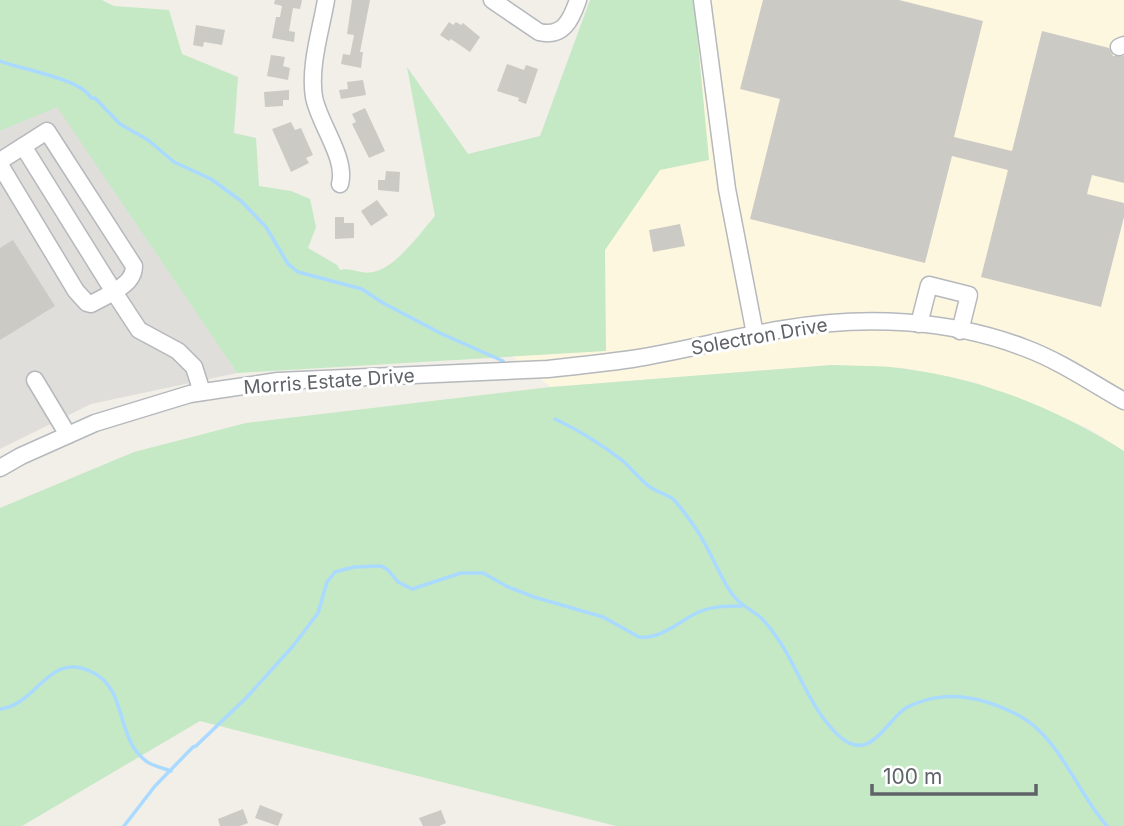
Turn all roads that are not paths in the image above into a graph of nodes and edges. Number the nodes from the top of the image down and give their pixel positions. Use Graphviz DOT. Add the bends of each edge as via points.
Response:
graph roads {
  1 [pos="326,0"];
  2 [pos="492,0"];
  3 [pos="578,0"];
  4 [pos="702,0"];
  5 [pos="23,146"];
  6 [pos="0,163"];
  7 [pos="340,184"];
  8 [pos="114,292"];
  9 [pos="919,324"];
  10 [pos="960,331"];
  11 [pos="755,334"];
  12 [pos="548,369"];
  13 [pos="35,380"];
  14 [pos="202,392"];
  15 [pos="1124,401"];
  16 [pos="68,435"];
  17 [pos="0,468"];
  1 -- 7 [label="street" via="313,78 318,116 341,170"];
  2 -- 3 [label="street" via="547,34 566,26"];
  4 -- 11 [label="street" via="727,189"];
  5 -- 6 [label="street"];
  5 -- 8 [label="street"];
  5 -- 8 [label="street" via="47,131 134,266 134,274"];
  6 -- 8 [label="street" via="76,292 90,304"];
  8 -- 14 [label="street" via="139,330 178,351 194,367"];
  9 -- 10 [label="street, Solectron Drive"];
  9 -- 10 [label="street" via="929,285 969,295"];
  9 -- 11 [label="street, Solectron Drive" via="839,323"];
  10 -- 15 [label="street, Solectron Drive" via="1034,352"];
  11 -- 12 [label="street, Solectron Drive" via="634,359"];
  12 -- 14 [label="street, Morris Estate Drive" via="278,381"];
  13 -- 16 [label="street"];
  14 -- 16 [label="street, Morris Estate Drive"];
  16 -- 17 [label="street, Morris Estate Drive"];
}
